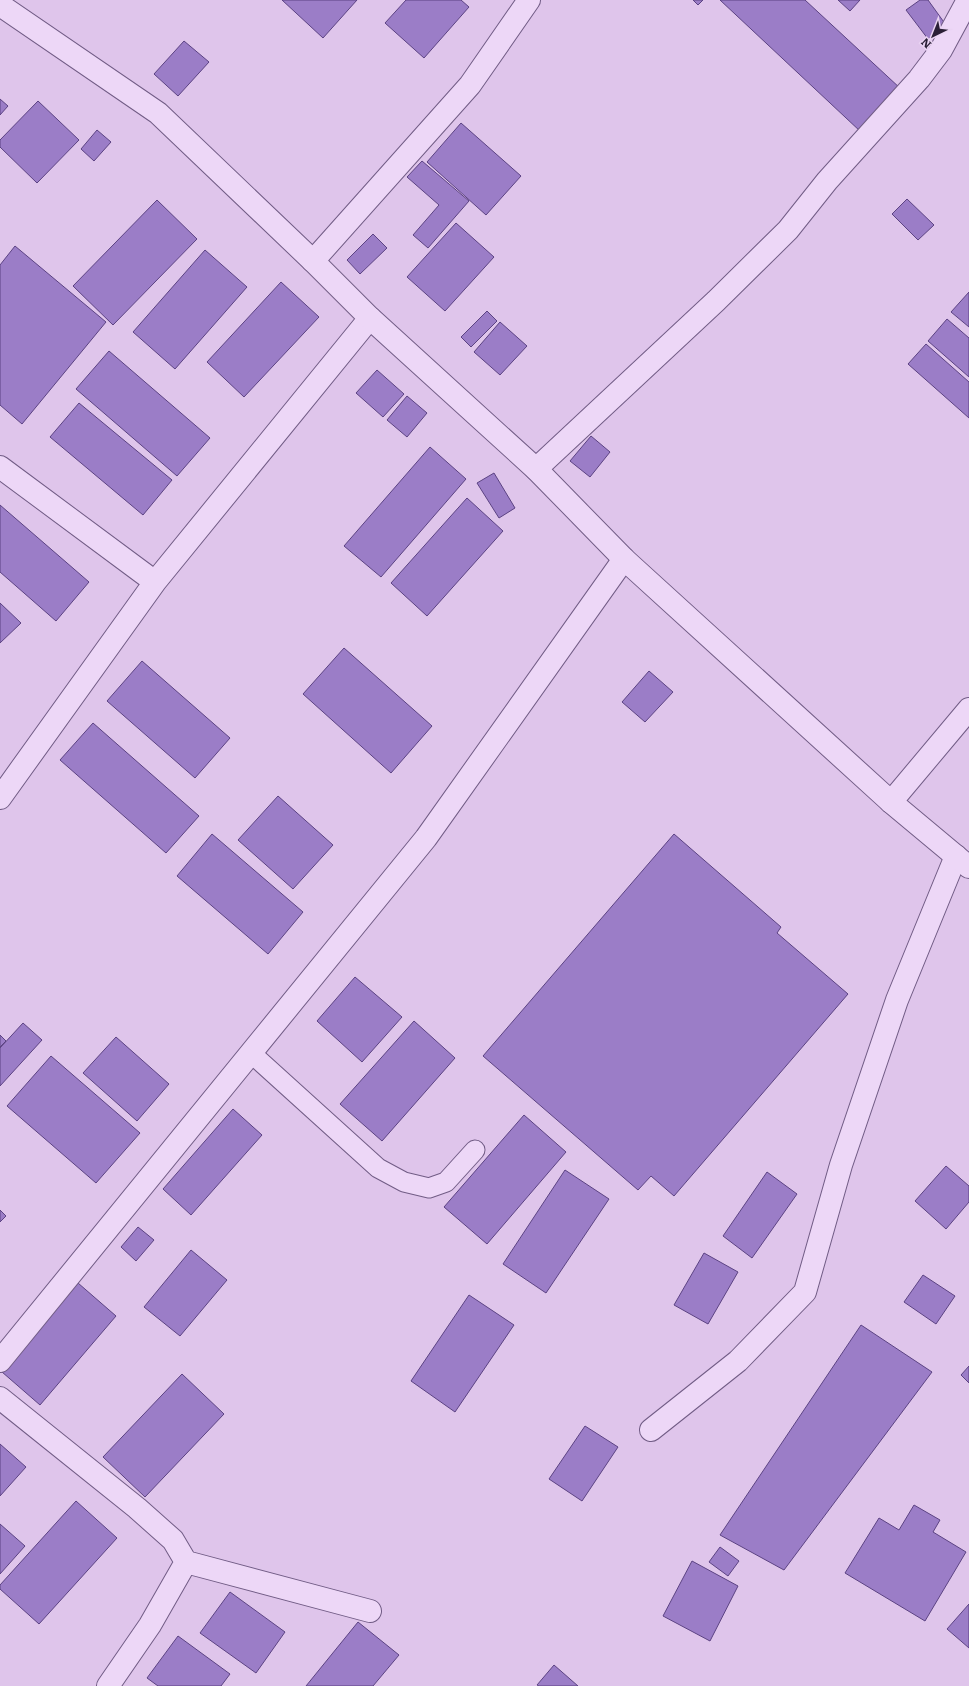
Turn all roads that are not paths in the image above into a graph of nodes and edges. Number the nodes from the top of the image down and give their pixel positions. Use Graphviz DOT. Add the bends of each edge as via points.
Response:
graph roads {
  1 [pos="528,0"];
  2 [pos="968,0"];
  3 [pos="0,5"];
  4 [pos="313,261"];
  5 [pos="370,318"];
  6 [pos="0,467"];
  7 [pos="536,469"];
  8 [pos="624,559"];
  9 [pos="155,582"];
  10 [pos="969,709"];
  11 [pos="0,798"];
  12 [pos="891,802"];
  13 [pos="962,861"];
  14 [pos="251,1053"];
  15 [pos="475,1150"];
  16 [pos="0,1361"];
  17 [pos="0,1398"];
  18 [pos="651,1430"];
  19 [pos="186,1562"];
  20 [pos="370,1611"];
  21 [pos="108,1686"];
  1 -- 4 [label="street" via="470,85"];
  2 -- 7 [label="street" via="941,50 919,79 827,181 788,230"];
  3 -- 4 [label="street" via="158,113"];
  4 -- 5 [label="street"];
  5 -- 7 [label="street"];
  5 -- 9 [label="street"];
  6 -- 9 [label="street"];
  7 -- 8 [label="street"];
  8 -- 12 [label="street"];
  8 -- 14 [label="street" via="426,838"];
  9 -- 11 [label="street"];
  10 -- 12 [label="street"];
  12 -- 13 [label="street"];
  13 -- 18 [label="street" via="897,1000 841,1165 805,1292 738,1361"];
  14 -- 15 [label="lane" via="378,1168 404,1182 429,1188 446,1182"];
  14 -- 16 [label="street"];
  17 -- 19 [label="street" via="168,1535"];
  19 -- 20 [label="street"];
  19 -- 21 [label="street" via="150,1625"];
}
